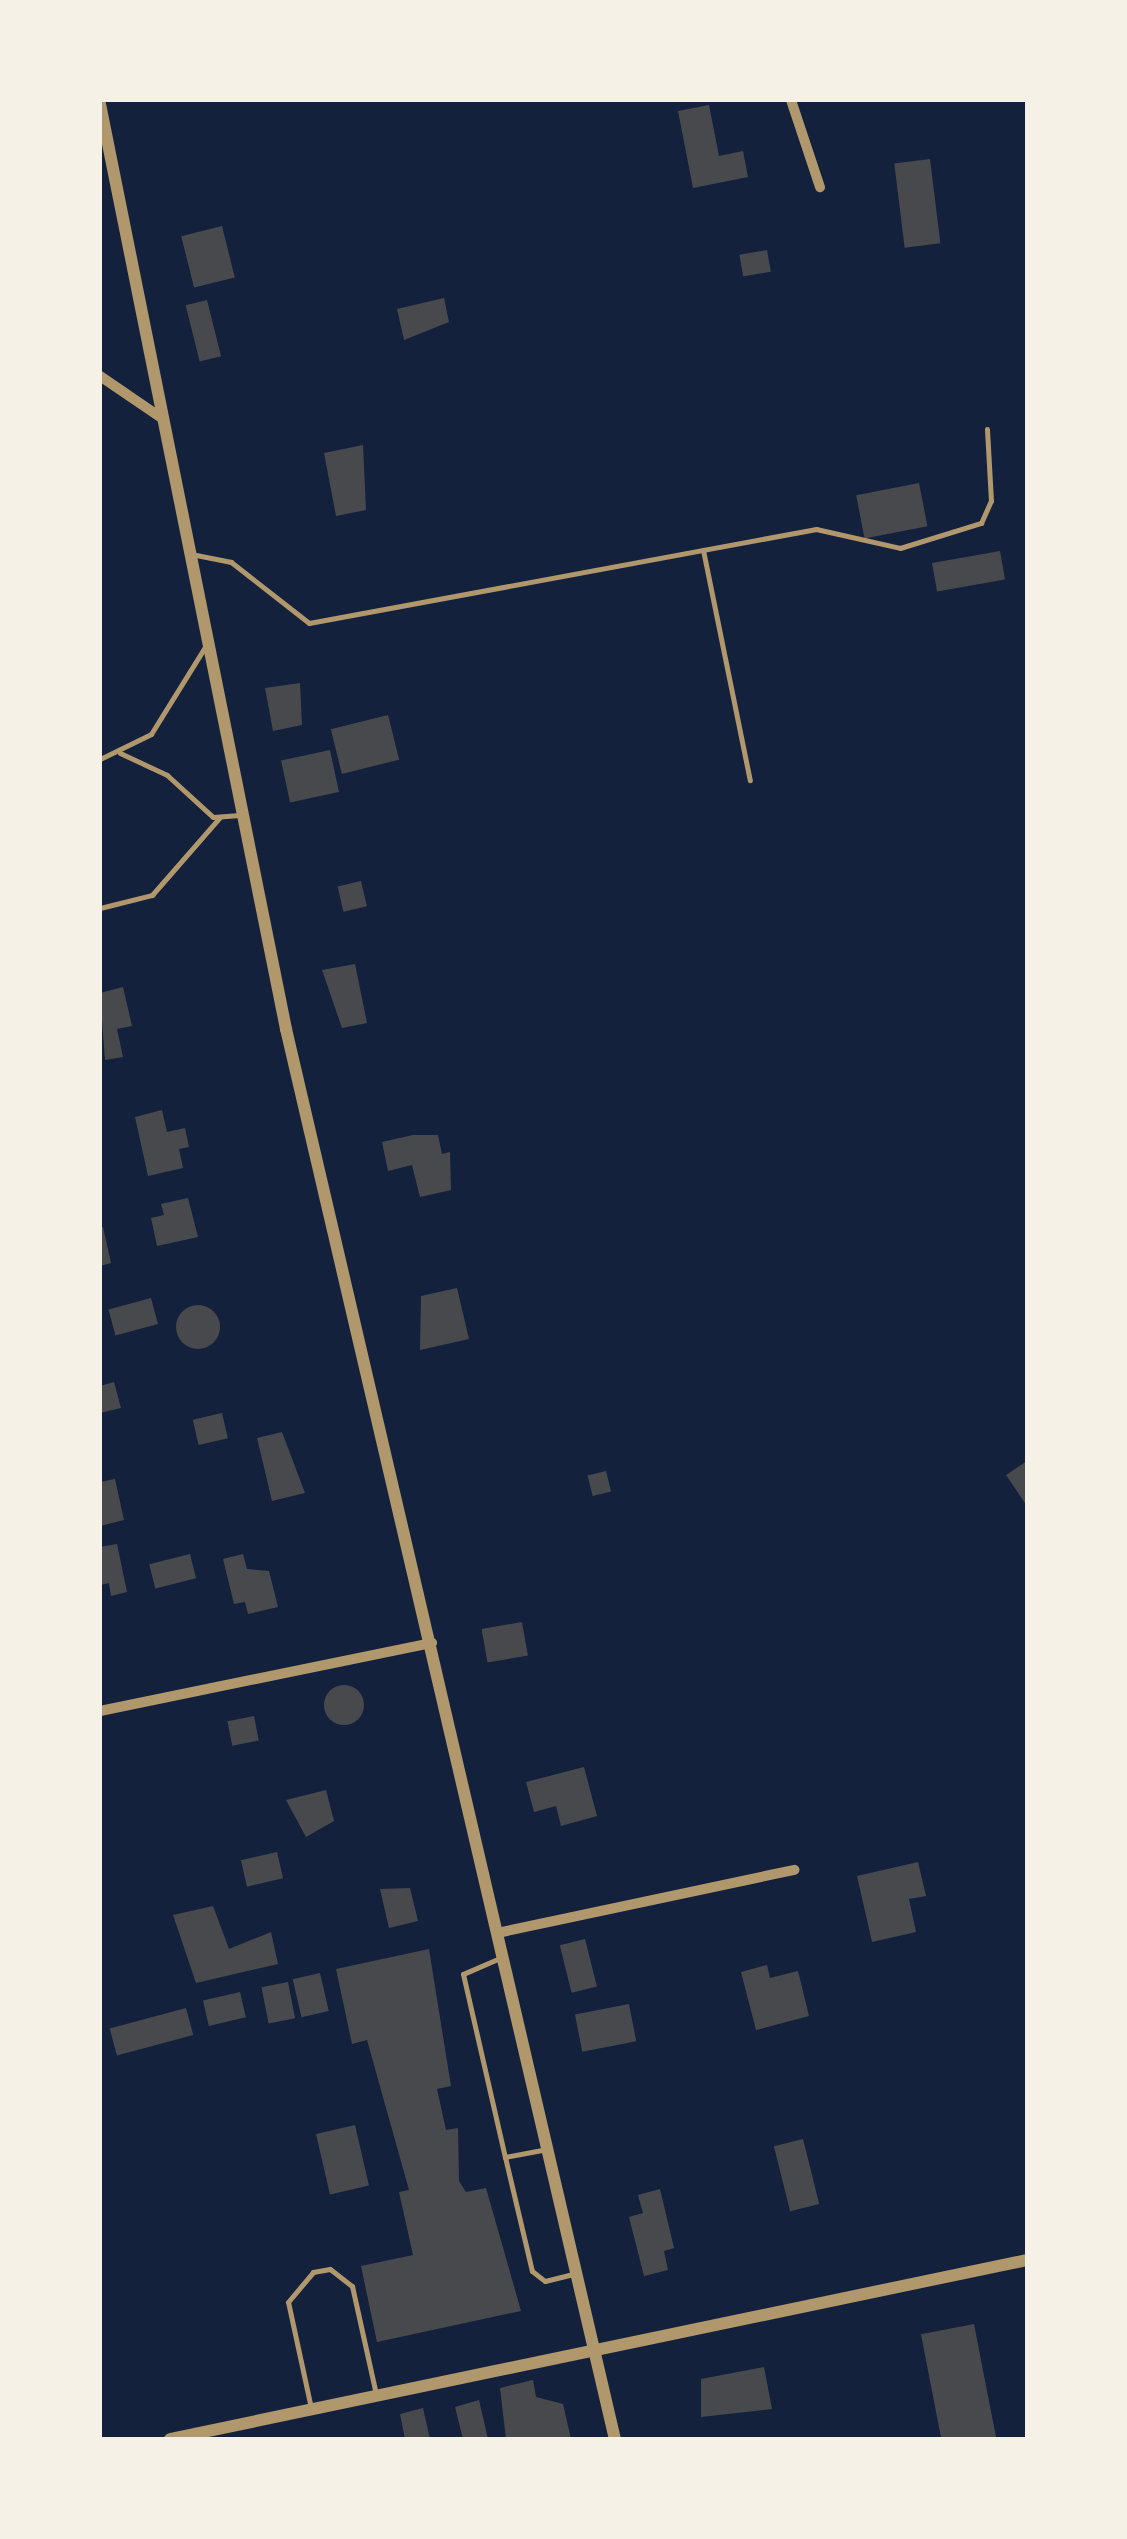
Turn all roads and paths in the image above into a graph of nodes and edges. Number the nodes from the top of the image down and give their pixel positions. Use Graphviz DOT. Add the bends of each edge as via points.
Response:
graph roads {
  1 [pos="791,100"];
  2 [pos="100,104"];
  3 [pos="820,187"];
  4 [pos="100,376"];
  5 [pos="160,417"];
  6 [pos="987,429"];
  7 [pos="702,550"];
  8 [pos="188,554"];
  9 [pos="207,645"];
  10 [pos="120,752"];
  11 [pos="100,759"];
  12 [pos="750,780"];
  13 [pos="242,815"];
  14 [pos="220,817"];
  15 [pos="100,908"];
  16 [pos="432,1643"];
  17 [pos="100,1711"];
  18 [pos="794,1870"];
  19 [pos="502,1932"];
  20 [pos="508,1956"];
  21 [pos="551,2148"];
  22 [pos="505,2157"];
  23 [pos="1027,2260"];
  24 [pos="579,2273"];
  25 [pos="596,2351"];
  26 [pos="376,2394"];
  27 [pos="312,2408"];
  28 [pos="170,2439"];
  29 [pos="615,2439"];
  1 -- 3 [label="street"];
  2 -- 5 [label="street"];
  4 -- 5 [label="street"];
  5 -- 8 [label="street"];
  6 -- 7 [label="lane" via="991,501 981,523 951,537 900,548 816,529"];
  7 -- 8 [label="lane" via="309,622 231,562"];
  7 -- 12 [label="lane"];
  8 -- 9 [label="street"];
  9 -- 10 [label="lane" via="151,734"];
  9 -- 13 [label="street"];
  10 -- 11 [label="lane"];
  10 -- 14 [label="lane"];
  13 -- 14 [label="lane"];
  13 -- 16 [label="street"];
  14 -- 15 [label="lane" via="152,894"];
  16 -- 17 [label="street"];
  16 -- 19 [label="street"];
  18 -- 19 [label="street"];
  19 -- 20 [label="street"];
  20 -- 21 [label="street"];
  20 -- 22 [label="lane" via="463,1974"];
  21 -- 22 [label="lane"];
  21 -- 24 [label="street"];
  22 -- 24 [label="lane" via="532,2271 545,2281"];
  23 -- 25 [label="street"];
  24 -- 25 [label="street"];
  25 -- 26 [label="street"];
  25 -- 29 [label="street"];
  26 -- 27 [label="street"];
  26 -- 27 [label="lane" via="352,2286 330,2268 313,2272 288,2302"];
  27 -- 28 [label="street"];
}
